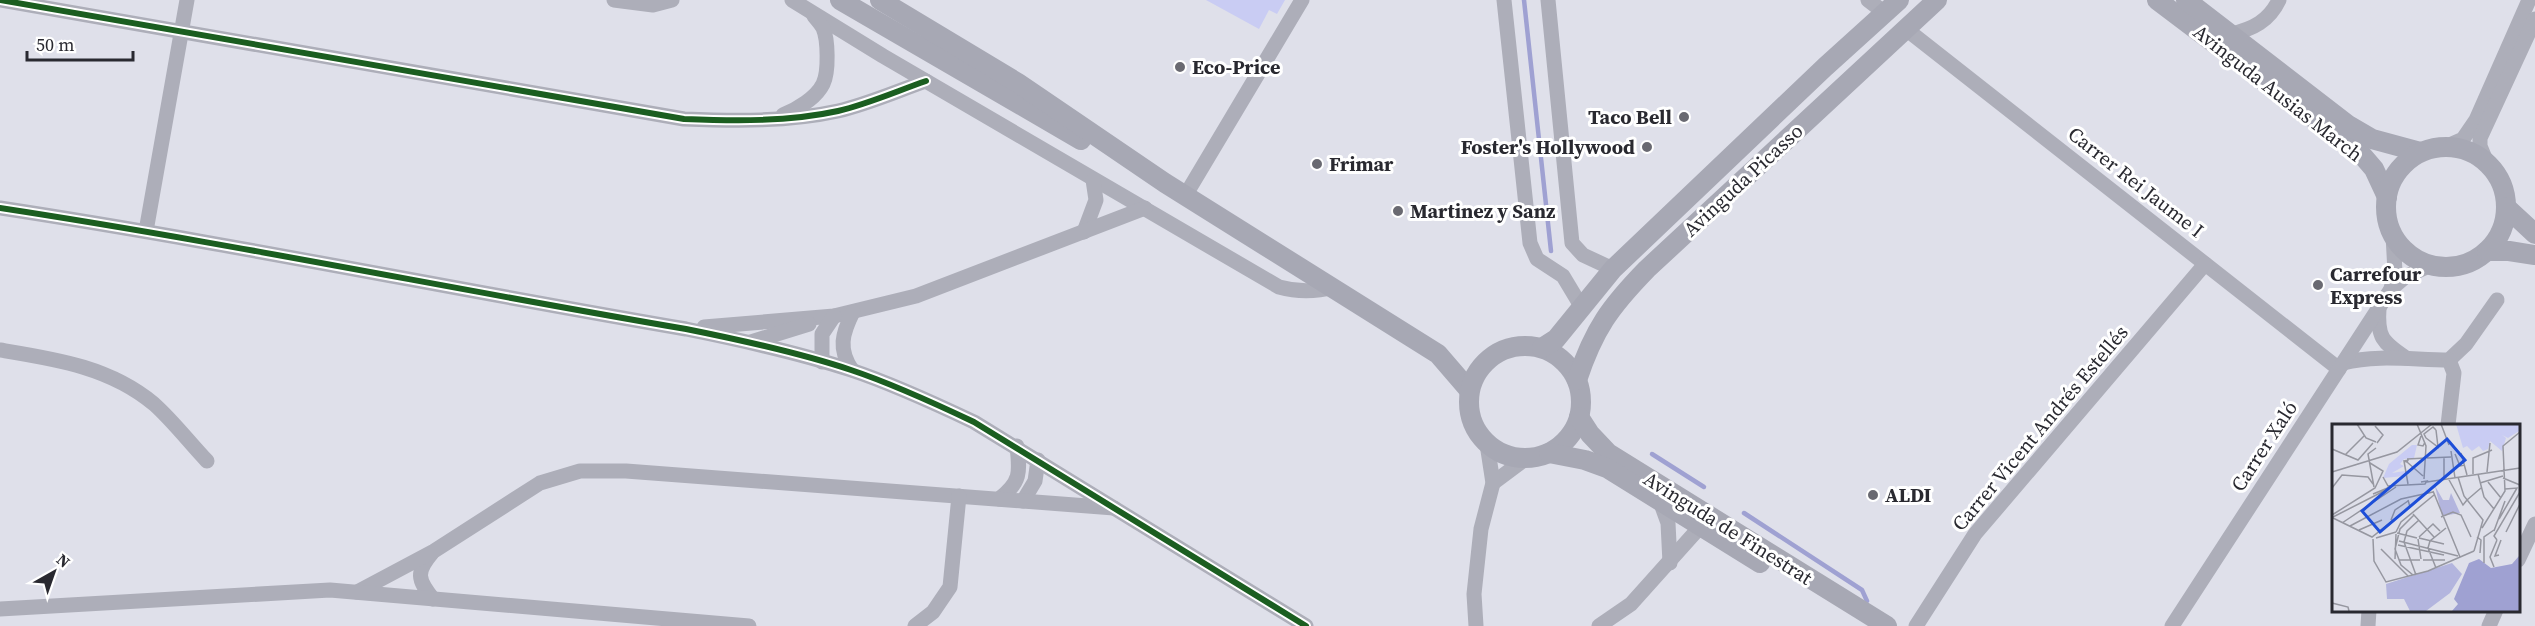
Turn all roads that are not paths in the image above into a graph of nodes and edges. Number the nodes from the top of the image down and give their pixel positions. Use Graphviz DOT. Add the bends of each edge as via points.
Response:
graph roads {
  1 [pos="0,0"];
  2 [pos="187,0"];
  3 [pos="614,0"];
  4 [pos="672,0"];
  5 [pos="792,0"];
  6 [pos="840,0"];
  7 [pos="880,0"];
  8 [pos="902,0"];
  9 [pos="1302,0"];
  10 [pos="1504,0"];
  11 [pos="1548,0"];
  12 [pos="1868,0"];
  13 [pos="1937,0"];
  14 [pos="2157,0"];
  15 [pos="2187,0"];
  16 [pos="2262,0"];
  17 [pos="2272,0"];
  18 [pos="2279,0"];
  19 [pos="2529,0"];
  20 [pos="1892,6"];
  21 [pos="812,13"];
  22 [pos="2535,19"];
  23 [pos="1906,29"];
  24 [pos="182,32"];
  25 [pos="2231,34"];
  26 [pos="926,81"];
  27 [pos="1018,83"];
  28 [pos="774,118"];
  29 [pos="2447,146"];
  30 [pos="2420,152"];
  31 [pos="2487,163"];
  32 [pos="1093,180"];
  33 [pos="1165,183"];
  34 [pos="1185,196"];
  35 [pos="2386,197"];
  36 [pos="2506,207"];
  37 [pos="0,208"];
  38 [pos="1145,208"];
  39 [pos="146,231"];
  40 [pos="1084,232"];
  41 [pos="2535,234"];
  42 [pos="2393,235"];
  43 [pos="1578,251"];
  44 [pos="2487,251"];
  45 [pos="2535,255"];
  46 [pos="2205,264"];
  47 [pos="2431,265"];
  48 [pos="1613,269"];
  49 [pos="1560,272"];
  50 [pos="1334,287"];
  51 [pos="2391,289"];
  52 [pos="2497,300"];
  53 [pos="1581,306"];
  54 [pos="2380,306"];
  55 [pos="853,312"];
  56 [pos="834,316"];
  57 [pos="686,329"];
  58 [pos="751,342"];
  59 [pos="1542,348"];
  60 [pos="0,350"];
  61 [pos="1438,354"];
  62 [pos="2408,360"];
  63 [pos="1486,361"];
  64 [pos="822,362"];
  65 [pos="2341,366"];
  66 [pos="2452,367"];
  67 [pos="852,370"];
  68 [pos="1577,380"];
  69 [pos="1469,390"];
  70 [pos="1579,417"];
  71 [pos="2448,424"];
  72 [pos="1487,444"];
  73 [pos="1017,446"];
  74 [pos="1549,453"];
  75 [pos="1525,459"];
  76 [pos="1038,460"];
  77 [pos="207,461"];
  78 [pos="1494,483"];
  79 [pos="959,496"];
  80 [pos="999,499"];
  81 [pos="1023,501"];
  82 [pos="1660,501"];
  83 [pos="1116,508"];
  84 [pos="2535,524"];
  85 [pos="1700,527"];
  86 [pos="434,551"];
  87 [pos="2520,556"];
  88 [pos="1670,562"];
  89 [pos="357,592"];
  90 [pos="433,599"];
  91 [pos="0,609"];
  92 [pos="2369,611"];
  93 [pos="2495,611"];
  94 [pos="749,626"];
  95 [pos="915,626"];
  96 [pos="1306,626"];
  97 [pos="1476,626"];
  98 [pos="1599,626"];
  99 [pos="1864,626"];
  100 [pos="1887,626"];
  101 [pos="1916,626"];
  102 [pos="2172,626"];
  103 [pos="2368,626"];
  104 [pos="2489,626"];
  1 -- 24 [label="street"];
  2 -- 24 [label="street"];
  3 -- 4 [label="street" via="653,5"];
  5 -- 21 [label="street"];
  6 -- 33 [label="main road" via="1117,160"];
  7 -- 27 [label="main road"];
  8 -- 27 [label="main road" via="982,51"];
  9 -- 34 [label="street"];
  10 -- 49 [label="street" via="1530,243 1537,259"];
  11 -- 43 [label="street" via="1572,243"];
  12 -- 20 [label="street"];
  13 -- 23 [label="main road, Avinguda Picasso"];
  14 -- 35 [label="main road, Avinguda Ausias March" via="2362,155 2374,169"];
  15 -- 25 [label="main road, Avinguda Ausias March"];
  16 -- 17 [label="street"];
  18 -- 25 [label="street" via="2265,21"];
  19 -- 29 [label="street" via="2476,120 2463,139"];
  20 -- 48 [label="main road, Avinguda Picasso"];
  21 -- 26 [label="street"];
  21 -- 28 [label="street" via="823,28 827,51 823,84 794,110"];
  22 -- 31 [label="street" via="2480,138"];
  23 -- 46 [label="street, Carrer Rei Jaume I"];
  23 -- 68 [label="main road, Avinguda Picasso" via="1614,303 1590,342"];
  24 -- 28 [label="street" via="684,119"];
  24 -- 39 [label="street"];
  25 -- 30 [label="main road, Avinguda Ausias March" via="2348,125 2372,139"];
  26 -- 28 [label="street" via="840,110"];
  26 -- 32 [label="street"];
  27 -- 33 [label="main road"];
  29 -- 30 [label="main road"];
  29 -- 31 [label="main road" via="2461,148"];
  30 -- 35 [label="main road" via="2398,170"];
  31 -- 36 [label="main road" via="2501,183"];
  32 -- 38 [label="street"];
  32 -- 40 [label="street" via="1096,200"];
  33 -- 34 [label="main road"];
  34 -- 50 [label="main road"];
  35 -- 42 [label="main road"];
  36 -- 41 [label="main road"];
  36 -- 44 [label="main road" via="2501,231"];
  37 -- 39 [label="street"];
  38 -- 40 [label="street"];
  38 -- 50 [label="street" via="1279,287 1320,291"];
  39 -- 57 [label="street"];
  40 -- 55 [label="street" via="916,296"];
  42 -- 47 [label="main road" via="2416,259"];
  42 -- 51 [label="street, Carrer Xaló" via="2395,272"];
  43 -- 48 [label="street"];
  43 -- 49 [label="street"];
  44 -- 45 [label="main road"];
  44 -- 47 [label="main road" via="2461,265"];
  46 -- 65 [label="street, Carrer Rei Jaume I"];
  46 -- 101 [label="street, Carrer Vicent Andrés Estellés" via="1975,534"];
  47 -- 51 [label="street, Carrer Xaló" via="2405,277"];
  48 -- 53 [label="main road, Avinguda Picasso"];
  49 -- 53 [label="street"];
  50 -- 61 [label="main road"];
  51 -- 54 [label="street, Carrer Xaló"];
  52 -- 66 [label="street"];
  53 -- 59 [label="main road, Avinguda Picasso" via="1556,339"];
  54 -- 62 [label="street" via="2378,328 2385,344"];
  54 -- 65 [label="street, Carrer Xaló"];
  55 -- 56 [label="street"];
  55 -- 67 [label="street" via="843,340 844,358"];
  56 -- 57 [label="street"];
  56 -- 58 [label="street"];
  56 -- 64 [label="street" via="822,334"];
  57 -- 58 [label="street"];
  58 -- 64 [label="street"];
  59 -- 63 [label="main road" via="1514,346"];
  59 -- 68 [label="main road" via="1564,361"];
  60 -- 77 [label="street" via="73,363 134,389"];
  61 -- 63 [label="main road" via="1460,361"];
  61 -- 69 [label="main road"];
  62 -- 65 [label="street" via="2364,357"];
  62 -- 66 [label="street"];
  63 -- 69 [label="main road"];
  64 -- 67 [label="street"];
  65 -- 102 [label="street, Carrer Xaló"];
  66 -- 71 [label="street"];
  67 -- 73 [label="street" via="974,422"];
  68 -- 70 [label="main road"];
  69 -- 72 [label="main road" via="1470,415"];
  70 -- 74 [label="main road" via="1571,435"];
  70 -- 100 [label="main road, Avinguda de Finestrat" via="1608,453"];
  72 -- 75 [label="main road" via="1502,454"];
  72 -- 78 [label="street"];
  73 -- 76 [label="street"];
  73 -- 80 [label="street" via="1020,471 1014,488"];
  74 -- 75 [label="main road"];
  74 -- 82 [label="main road, Avinguda de Finestrat" via="1607,468"];
  75 -- 78 [label="street"];
  76 -- 81 [label="street" via="1035,481"];
  76 -- 83 [label="street"];
  78 -- 97 [label="street" via="1481,529 1474,594"];
  79 -- 80 [label="street"];
  79 -- 86 [label="street" via="626,471 580,471 527,489"];
  79 -- 95 [label="street" via="950,587 933,612"];
  80 -- 81 [label="street"];
  81 -- 83 [label="street"];
  82 -- 85 [label="main road, Avinguda de Finestrat"];
  82 -- 88 [label="street" via="1668,523"];
  83 -- 96 [label="street"];
  84 -- 87 [label="street"];
  85 -- 88 [label="street"];
  85 -- 99 [label="main road, Avinguda de Finestrat"];
  86 -- 89 [label="street"];
  86 -- 90 [label="street" via="422,565 420,576 422,586"];
  88 -- 98 [label="street" via="1631,604"];
  89 -- 90 [label="street"];
  89 -- 91 [label="street" via="297,591"];
  90 -- 94 [label="street"];
  92 -- 103 [label="street"];
  93 -- 104 [label="street"];
}
